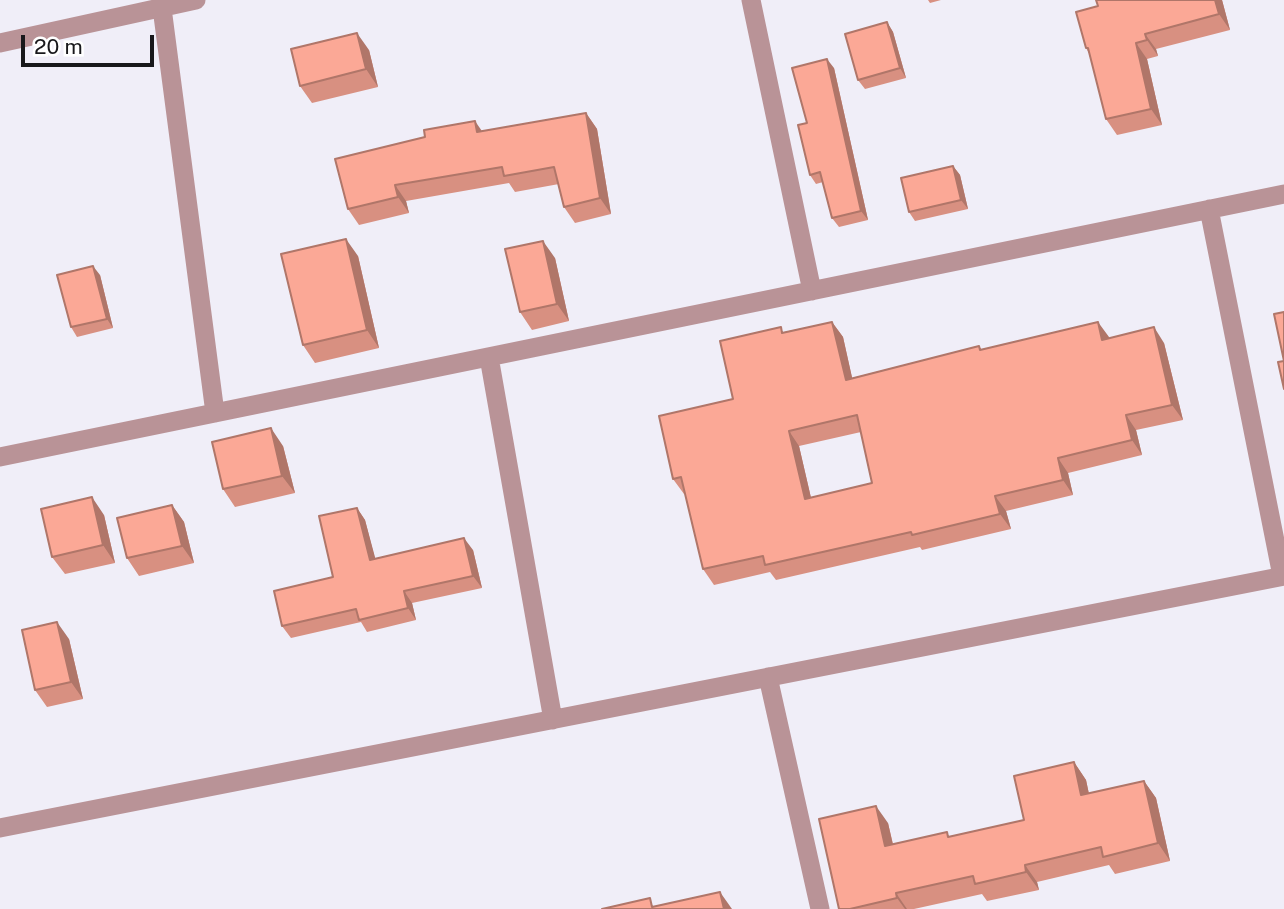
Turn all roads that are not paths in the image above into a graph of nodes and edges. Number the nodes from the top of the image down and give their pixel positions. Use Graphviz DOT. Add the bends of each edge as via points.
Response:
graph roads {
  1 [pos="196,0"];
  2 [pos="751,0"];
  3 [pos="162,8"];
  4 [pos="0,43"];
  5 [pos="1284,194"];
  6 [pos="1209,209"];
  7 [pos="812,291"];
  8 [pos="489,357"];
  9 [pos="215,413"];
  10 [pos="0,457"];
  11 [pos="1283,576"];
  12 [pos="768,677"];
  13 [pos="553,720"];
  14 [pos="0,828"];
  15 [pos="820,909"];
  1 -- 3 [label="street"];
  2 -- 7 [label="street"];
  3 -- 4 [label="street"];
  3 -- 9 [label="street"];
  5 -- 6 [label="street"];
  6 -- 7 [label="street"];
  6 -- 11 [label="street"];
  7 -- 8 [label="street"];
  8 -- 9 [label="street"];
  8 -- 13 [label="street"];
  9 -- 10 [label="street"];
  11 -- 12 [label="street"];
  12 -- 13 [label="street"];
  12 -- 15 [label="street"];
  13 -- 14 [label="street"];
}
